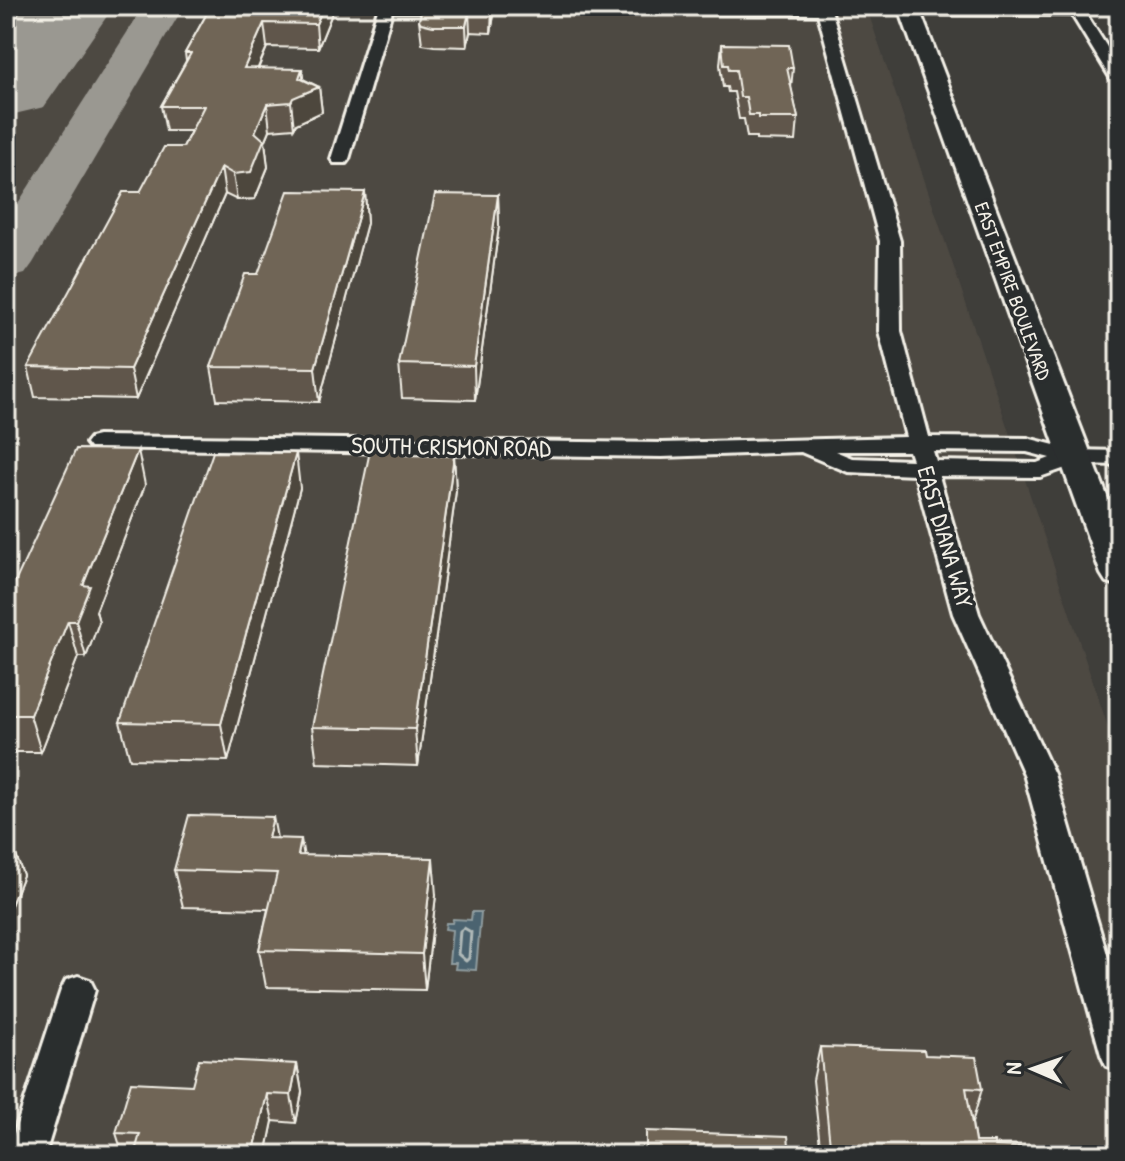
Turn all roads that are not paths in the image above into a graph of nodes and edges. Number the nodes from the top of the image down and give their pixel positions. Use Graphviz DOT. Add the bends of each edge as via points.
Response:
graph roads {
  1 [pos="386,6"];
  2 [pos="824,8"];
  3 [pos="908,8"];
  4 [pos="1075,9"];
  5 [pos="1119,79"];
  6 [pos="340,159"];
  7 [pos="98,443"];
  8 [pos="922,457"];
  9 [pos="1074,457"];
  10 [pos="1119,458"];
  11 [pos="1119,574"];
  12 [pos="78,990"];
  13 [pos="1119,1055"];
  14 [pos="26,1155"];
  1 -- 2 [label="street"];
  1 -- 6 [label="street"];
  2 -- 8 [label="street, EAST DIANA WAY" via="890,241 890,331"];
  3 -- 4 [label="street"];
  3 -- 9 [label="street, EAST EMPIRE BOULEVARD"];
  4 -- 5 [label="street"];
  7 -- 8 [label="street, SOUTH CRISMON ROAD" via="804,447 848,465"];
  8 -- 9 [label="street, SOUTH CRISMON ROAD" via="1040,470"];
  8 -- 13 [label="street, EAST DIANA WAY" via="966,614 1039,774"];
  9 -- 10 [label="street"];
  9 -- 11 [label="street, EAST EMPIRE BOULEVARD"];
  12 -- 14 [label="street"];
}
